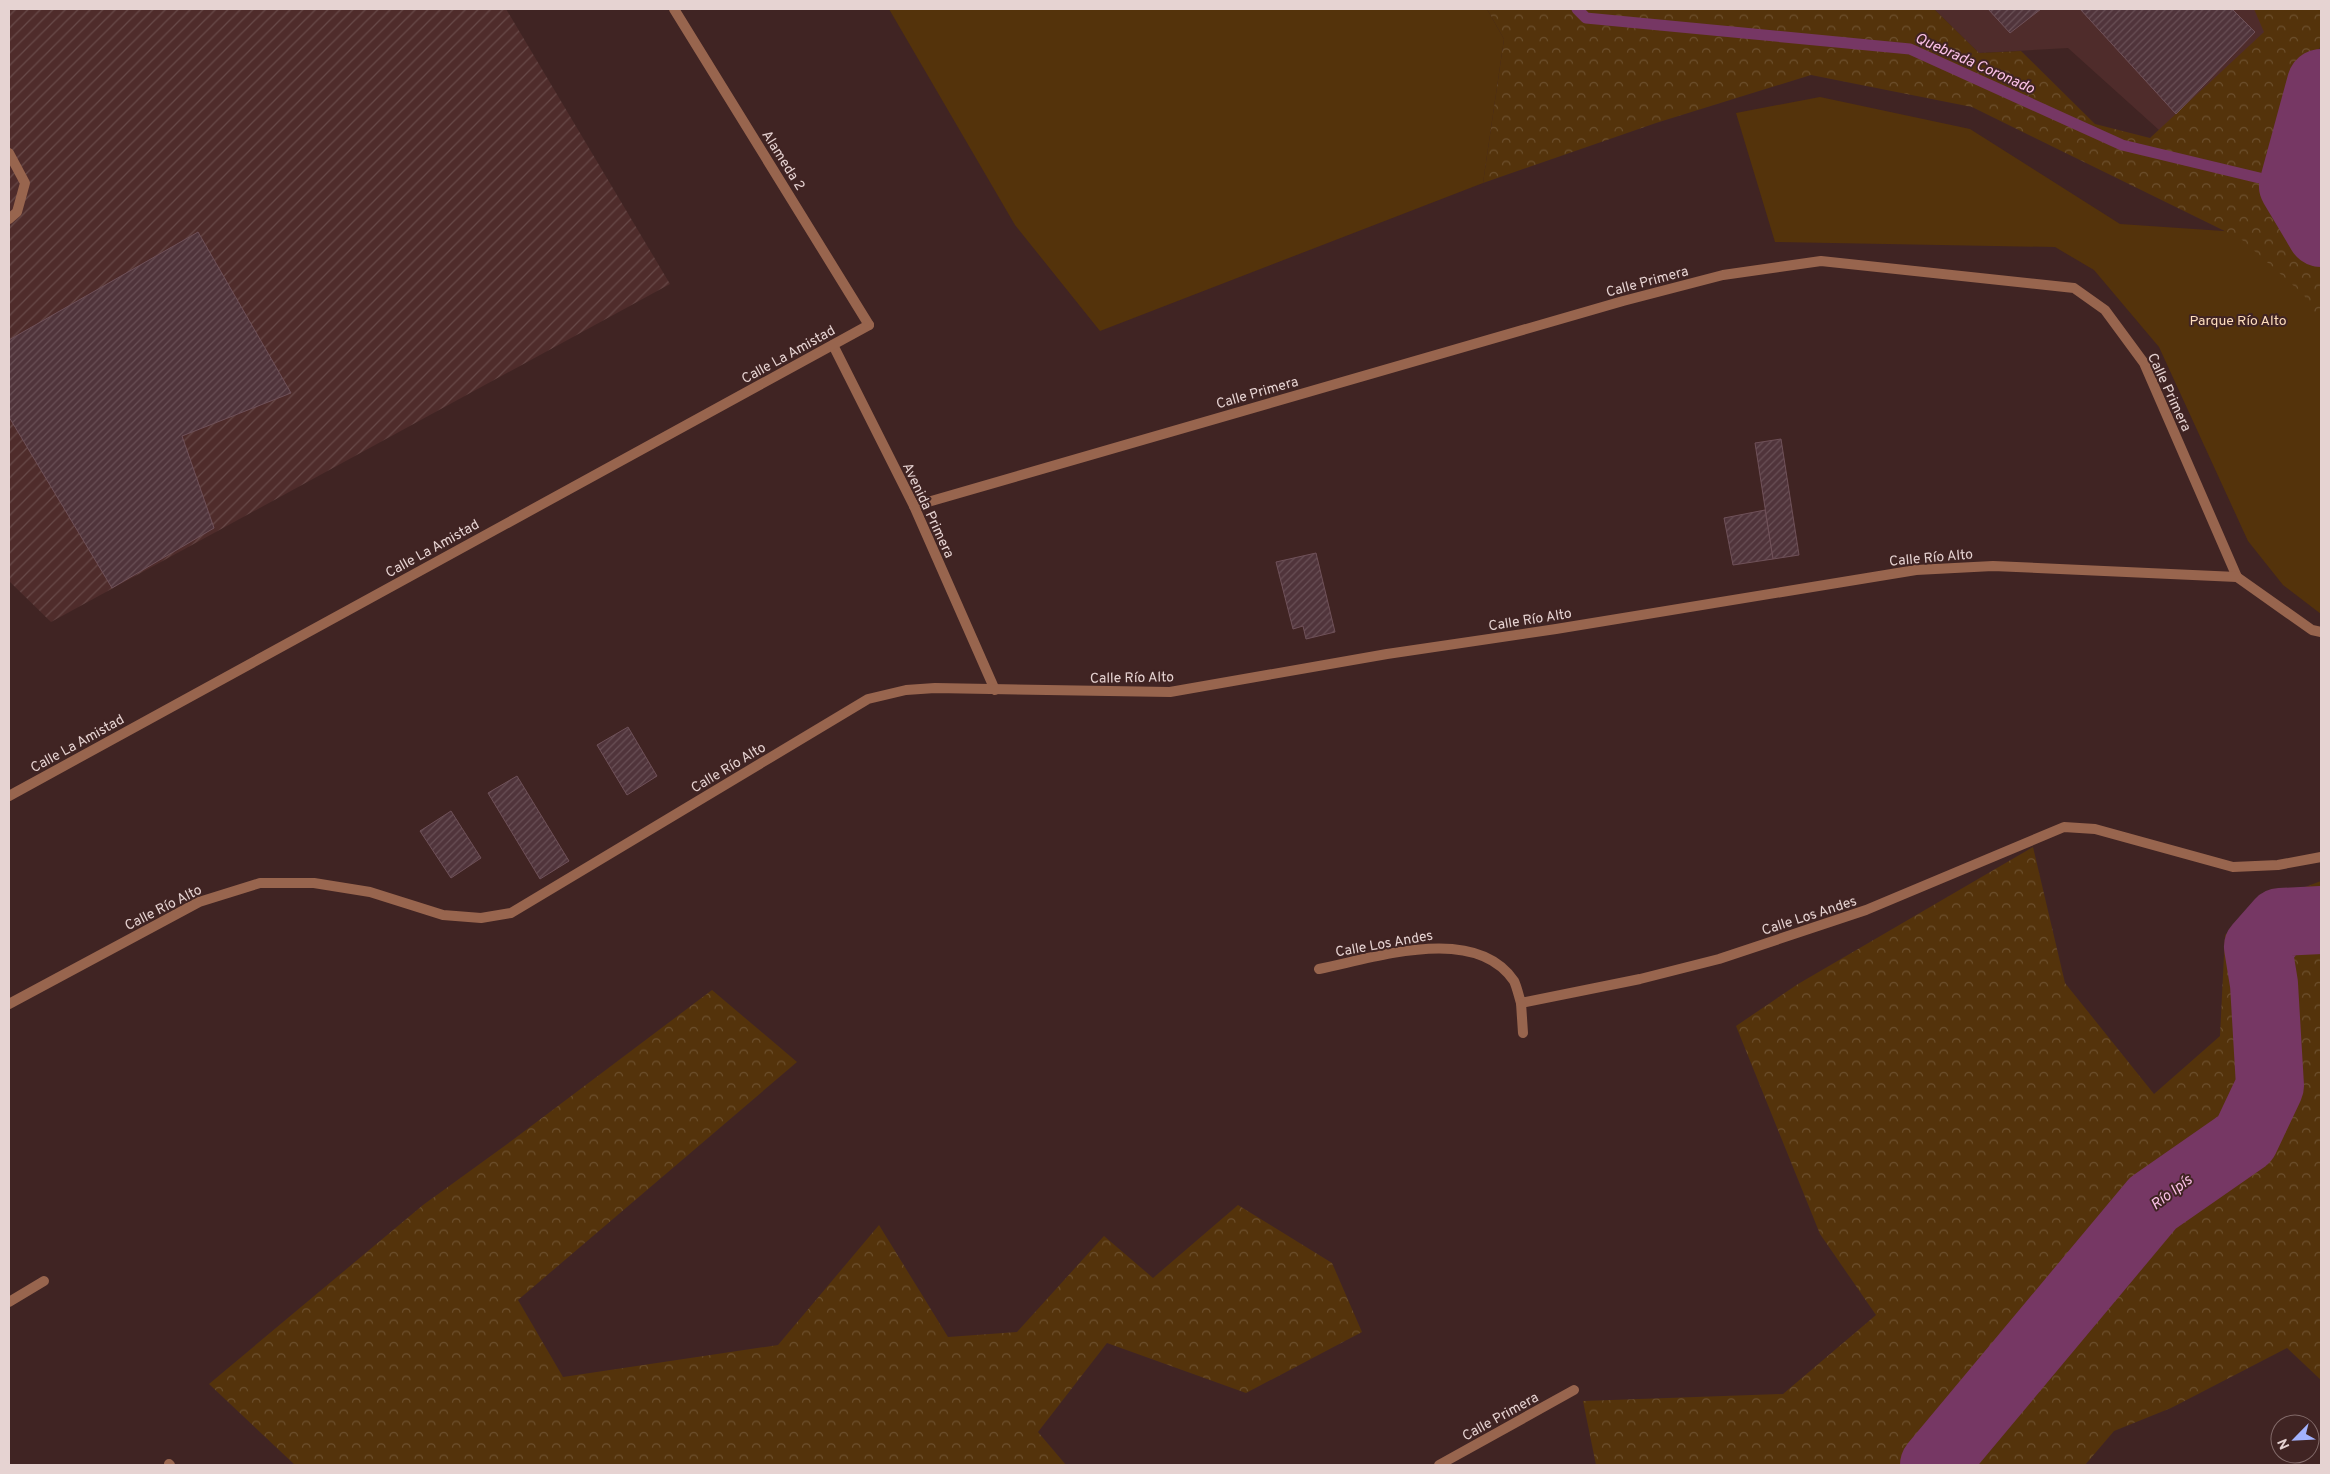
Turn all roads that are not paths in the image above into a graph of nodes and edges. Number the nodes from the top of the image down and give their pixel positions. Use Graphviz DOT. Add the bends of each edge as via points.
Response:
graph roads {
  1 [pos="674,9"];
  2 [pos="9,153"];
  3 [pos="9,219"];
  4 [pos="869,325"];
  5 [pos="833,345"];
  6 [pos="914,506"];
  7 [pos="2237,577"];
  8 [pos="2321,632"];
  9 [pos="995,690"];
  10 [pos="9,796"];
  11 [pos="2321,857"];
  12 [pos="1319,969"];
  13 [pos="1521,1003"];
  14 [pos="9,1004"];
  15 [pos="1523,1033"];
  16 [pos="44,1281"];
  17 [pos="9,1302"];
  18 [pos="1574,1390"];
  19 [pos="1438,1465"];
  1 -- 4 [label="street, Alameda 2"];
  2 -- 3 [label="street" via="26,183 17,212"];
  4 -- 5 [label="street, Calle La Amistad"];
  5 -- 6 [label="street, Avenida Primera"];
  5 -- 10 [label="street, Calle La Amistad"];
  6 -- 7 [label="street, Calle Primera" via="1623,301 1723,275 1821,261 2074,288 2105,310 2144,362"];
  6 -- 9 [label="street, Avenida Primera"];
  7 -- 8 [label="street" via="2312,630"];
  7 -- 9 [label="street, Calle Río Alto" via="1993,566 1916,570 1170,692"];
  9 -- 14 [label="street, Calle Río Alto" via="906,690 868,699 511,913 481,918 443,915 370,892 314,883 260,883 199,902"];
  11 -- 13 [label="street, Calle Los Andes" via="2278,865 2232,867 2095,829 2064,827 1866,910 1728,956"];
  12 -- 13 [label="street, Calle Los Andes" via="1430,947 1462,948 1495,962 1514,982"];
  13 -- 15 [label="street"];
  16 -- 17 [label="street"];
  18 -- 19 [label="street, Calle Primera"];
}
